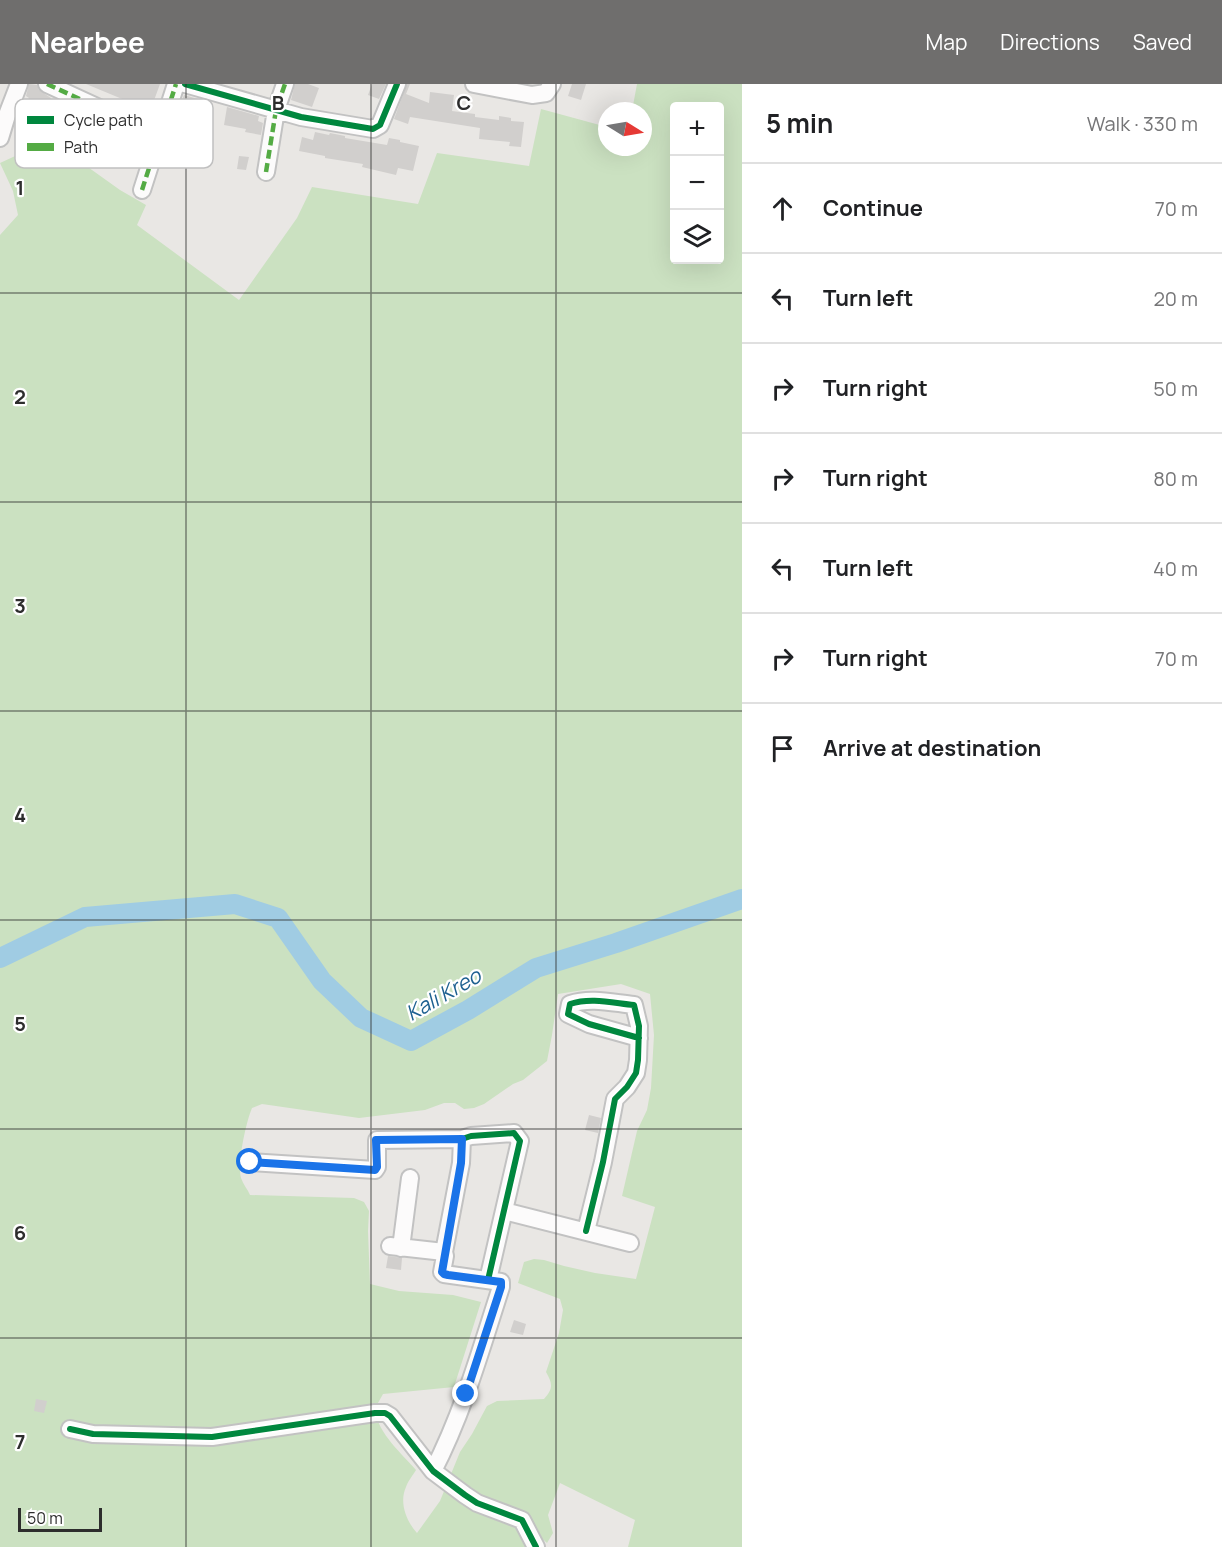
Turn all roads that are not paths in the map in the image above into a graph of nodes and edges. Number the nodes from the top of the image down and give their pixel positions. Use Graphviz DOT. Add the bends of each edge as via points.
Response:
graph roads {
  1 [pos="19,84"];
  2 [pos="47,84"];
  3 [pos="176,84"];
  4 [pos="185,84"];
  5 [pos="285,84"];
  6 [pos="397,84"];
  7 [pos="474,84"];
  8 [pos="549,88"];
  9 [pos="80,99"];
  10 [pos="171,99"];
  11 [pos="276,110"];
  12 [pos="0,138"];
  13 [pos="149,168"];
  14 [pos="266,172"];
  15 [pos="142,190"];
  16 [pos="639,1038"];
  17 [pos="462,1139"];
  18 [pos="250,1162"];
  19 [pos="410,1178"];
  20 [pos="504,1211"];
  21 [pos="586,1231"];
  22 [pos="630,1243"];
  23 [pos="444,1252"];
  24 [pos="488,1280"];
  25 [pos="70,1429"];
  26 [pos="433,1471"];
  27 [pos="536,1547"];
  1 -- 12 [label="street"];
  2 -- 9 [label="street"];
  3 -- 10 [label="street"];
  4 -- 11 [label="street"];
  5 -- 11 [label="street"];
  6 -- 11 [label="street" via="380,125 373,129"];
  7 -- 8 [label="street" via="532,95"];
  11 -- 14 [label="street"];
  13 -- 15 [label="street"];
  16 -- 21 [label="street" via="636,1073 615,1099"];
  17 -- 18 [label="street" via="376,1140 375,1170"];
  17 -- 20 [label="street" via="514,1133 520,1141"];
  17 -- 23 [label="street"];
  19 -- 23 [label="street" via="396,1247"];
  20 -- 21 [label="street"];
  20 -- 24 [label="street"];
  21 -- 22 [label="street"];
  23 -- 24 [label="street" via="444,1274"];
  24 -- 26 [label="street" via="501,1282 501,1287 466,1394"];
  25 -- 26 [label="street" via="93,1434 212,1437 385,1413"];
  26 -- 27 [label="street" via="477,1503 522,1520"];
}
